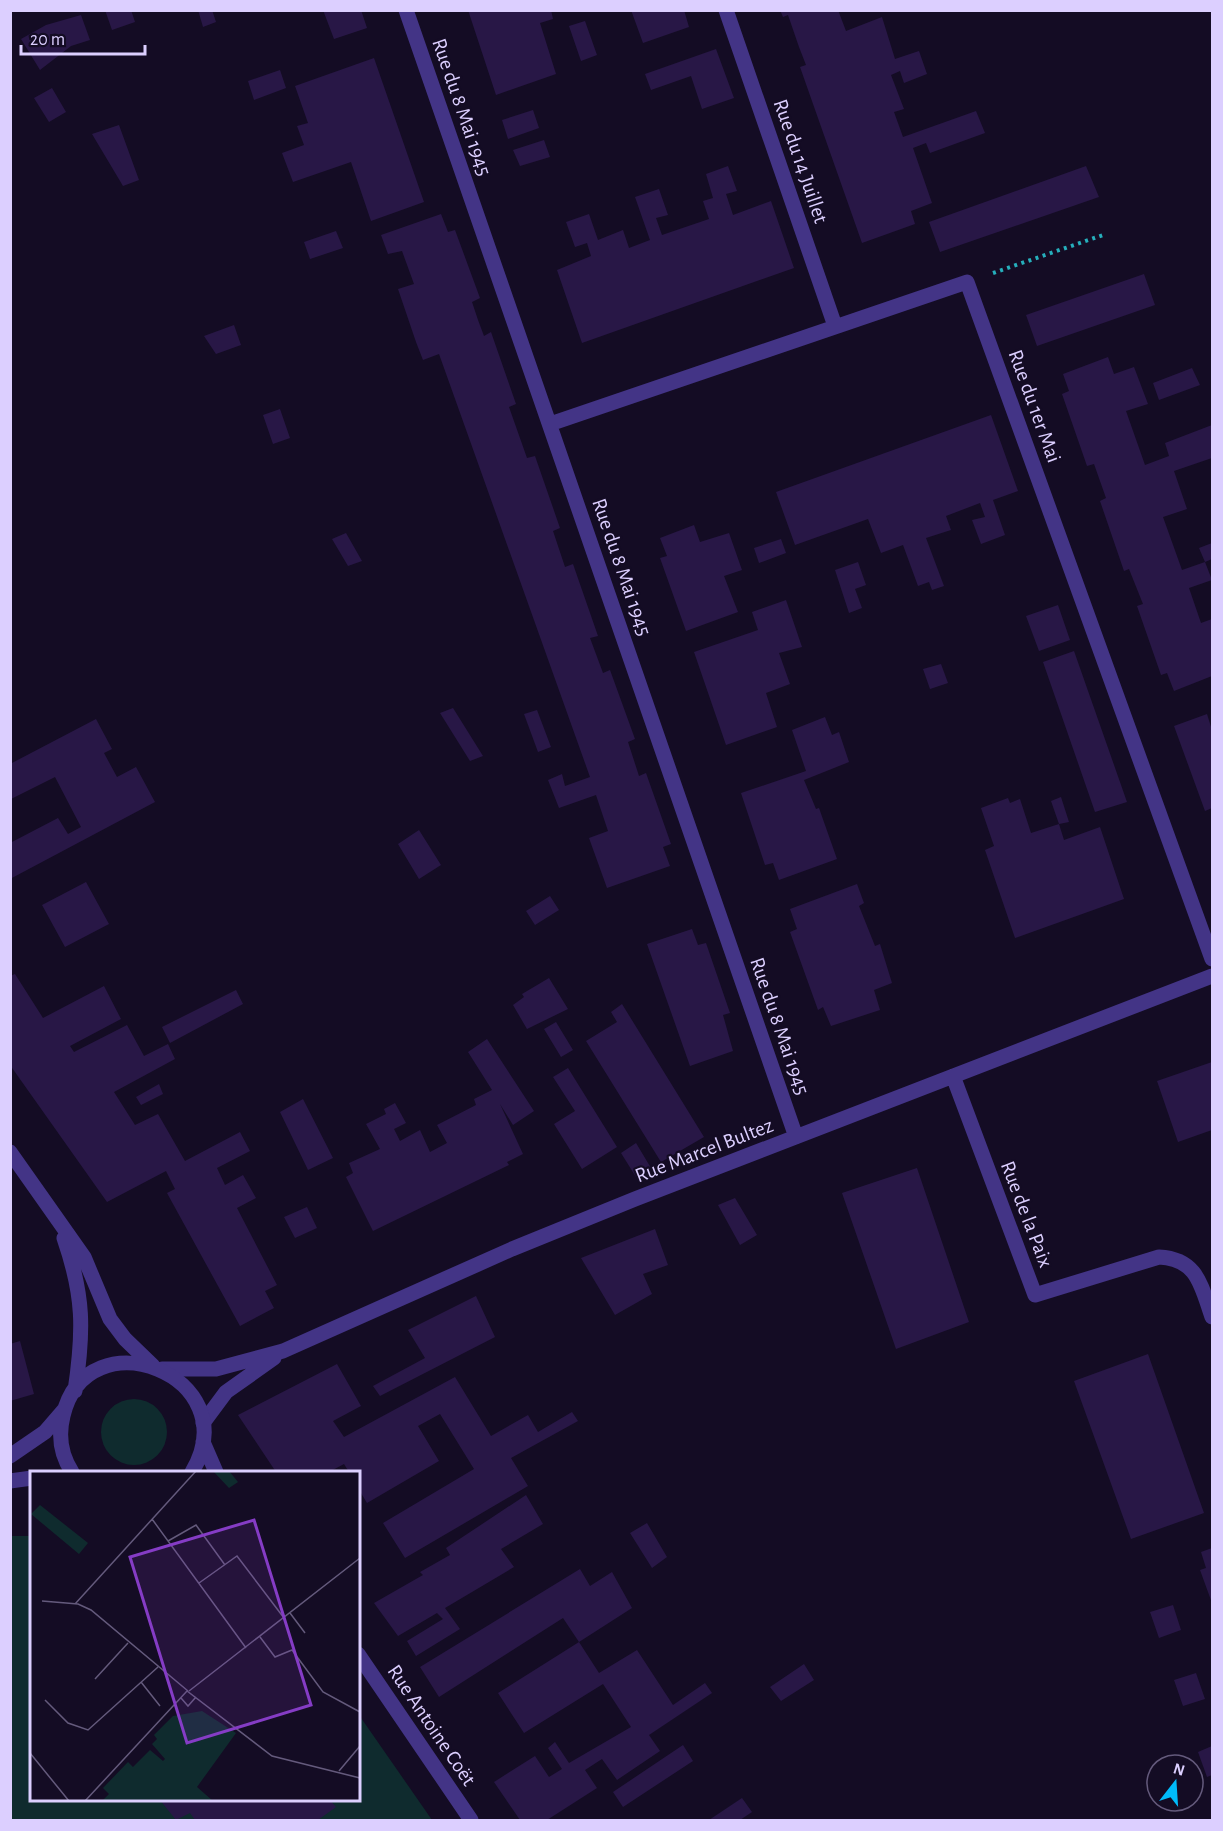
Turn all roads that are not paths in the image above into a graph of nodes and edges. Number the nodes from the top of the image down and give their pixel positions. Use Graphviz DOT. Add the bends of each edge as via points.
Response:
graph roads {
  1 [pos="406,10"];
  2 [pos="726,10"];
  3 [pos="836,326"];
  4 [pos="550,424"];
  5 [pos="1212,959"];
  6 [pos="1212,976"];
  7 [pos="953,1076"];
  8 [pos="796,1137"];
  9 [pos="10,1152"];
  10 [pos="59,1224"];
  11 [pos="1212,1317"];
  12 [pos="283,1351"];
  13 [pos="157,1367"];
  14 [pos="75,1391"];
  15 [pos="64,1410"];
  16 [pos="202,1423"];
  17 [pos="203,1442"];
  18 [pos="10,1456"];
  19 [pos="71,1471"];
  20 [pos="193,1471"];
  21 [pos="215,1471"];
  22 [pos="30,1478"];
  23 [pos="10,1481"];
  24 [pos="360,1657"];
  25 [pos="471,1821"];
  1 -- 4 [label="street, Rue du 8 Mai 1945"];
  2 -- 3 [label="street, Rue du 14 Juillet"];
  3 -- 4 [label="street"];
  3 -- 5 [label="street, Rue du 1er Mai" via="967,282"];
  4 -- 8 [label="street, Rue du 8 Mai 1945"];
  6 -- 7 [label="street, Rue Marcel Bultez"];
  7 -- 8 [label="street, Rue Marcel Bultez"];
  7 -- 11 [label="street, Rue de la Paix" via="1035,1295 1159,1257 1174,1258 1198,1278"];
  8 -- 12 [label="street, Rue Marcel Bultez" via="523,1245"];
  9 -- 10 [label="street"];
  10 -- 13 [label="street" via="90,1268 110,1319 125,1339"];
  10 -- 14 [label="street" via="82,1306"];
  12 -- 13 [label="street, Rue Marcel Bultez" via="216,1370"];
  12 -- 16 [label="street, Rue Marcel Bultez" via="226,1392"];
  13 -- 14 [label="street, Rue Marcel Bultez" via="136,1362 110,1365 94,1373"];
  13 -- 16 [label="street" via="189,1391"];
  14 -- 15 [label="street"];
  15 -- 18 [label="street" via="45,1432"];
  15 -- 19 [label="street" via="61,1445"];
  16 -- 17 [label="street"];
  17 -- 20 [label="street"];
  17 -- 21 [label="street"];
  22 -- 23 [label="street"];
  24 -- 25 [label="street, Rue Antoine Coët"];
}
